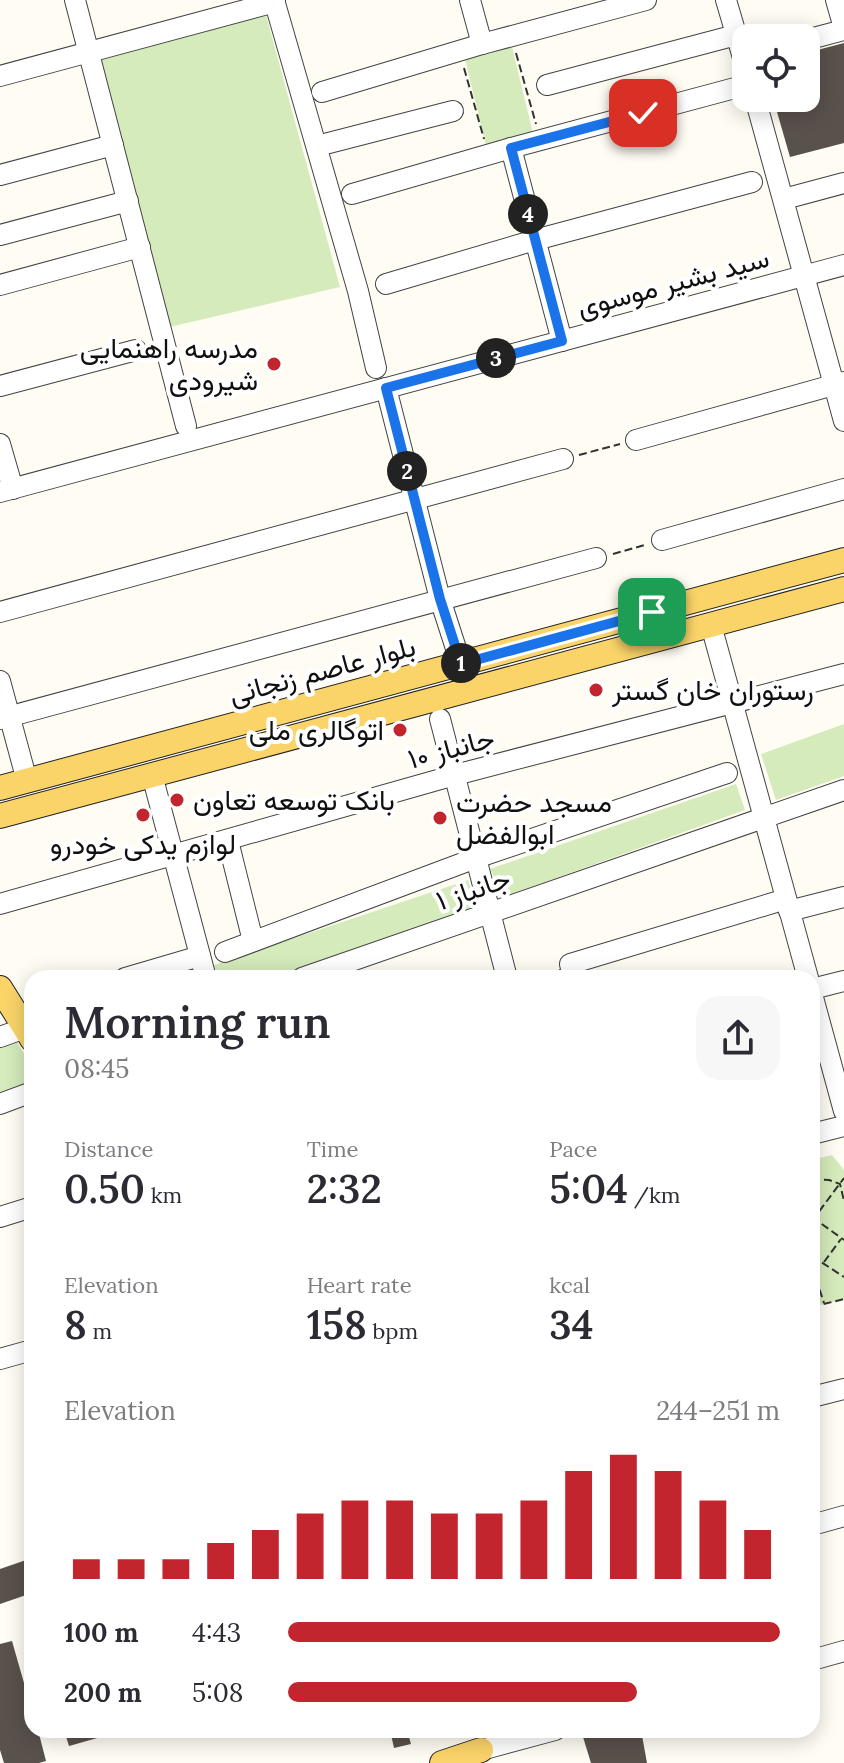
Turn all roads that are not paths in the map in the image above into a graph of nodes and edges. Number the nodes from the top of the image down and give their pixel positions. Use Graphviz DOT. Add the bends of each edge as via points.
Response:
graph roads {
  1 [pos="75,0"];
  2 [pos="470,0"];
  3 [pos="646,0"];
  4 [pos="726,0"];
  5 [pos="836,0"];
  6 [pos="274,1"];
  7 [pos="733,24"];
  8 [pos="844,29"];
  9 [pos="732,36"];
  10 [pos="820,36"];
  11 [pos="482,44"];
  12 [pos="89,52"];
  13 [pos="0,76"];
  14 [pos="547,85"];
  15 [pos="732,89"];
  16 [pos="322,92"];
  17 [pos="453,111"];
  18 [pos="759,112"];
  19 [pos="113,145"];
  20 [pos="317,146"];
  21 [pos="511,148"];
  22 [pos="0,175"];
  23 [pos="752,182"];
  24 [pos="844,183"];
  25 [pos="352,194"];
  26 [pos="784,199"];
  27 [pos="128,201"];
  28 [pos="0,235"];
  29 [pos="535,240"];
  30 [pos="140,247"];
  31 [pos="844,265"];
  32 [pos="804,275"];
  33 [pos="386,284"];
  34 [pos="0,285"];
  35 [pos="562,341"];
  36 [pos="136,350"];
  37 [pos="376,368"];
  38 [pos="839,383"];
  39 [pos="0,386"];
  40 [pos="386,388"];
  41 [pos="844,421"];
  42 [pos="186,426"];
  43 [pos="636,440"];
  44 [pos="0,444"];
  45 [pos="563,459"];
  46 [pos="844,489"];
  47 [pos="6,491"];
  48 [pos="415,499"];
  49 [pos="662,540"];
  50 [pos="596,558"];
  51 [pos="844,560"];
  52 [pos="844,589"];
  53 [pos="440,599"];
  54 [pos="0,612"];
  55 [pos="711,625"];
  56 [pos="461,664"];
  57 [pos="844,674"];
  58 [pos="0,681"];
  59 [pos="733,703"];
  60 [pos="5,718"];
  61 [pos="440,719"];
  62 [pos="727,773"];
  63 [pos="152,775"];
  64 [pos="455,775"];
  65 [pos="27,781"];
  66 [pos="0,788"];
  67 [pos="844,790"];
  68 [pos="0,816"];
  69 [pos="764,818"];
  70 [pos="228,841"];
  71 [pos="174,857"];
  72 [pos="476,858"];
  73 [pos="844,897"];
  74 [pos="0,904"];
  75 [pos="788,905"];
  76 [pos="491,912"];
  77 [pos="253,941"];
  78 [pos="225,952"];
  79 [pos="200,956"];
  80 [pos="152,970"];
  81 [pos="204,970"];
  82 [pos="325,970"];
  83 [pos="505,970"];
  84 [pos="572,970"];
  85 [pos="806,970"];
  86 [pos="844,981"];
  87 [pos="0,988"];
  88 [pos="820,993"];
  89 [pos="24,1018"];
  90 [pos="24,1022"];
  91 [pos="820,1023"];
  92 [pos="0,1037"];
  93 [pos="24,1095"];
  94 [pos="0,1104"];
  95 [pos="844,1111"];
  96 [pos="844,1126"];
  97 [pos="820,1132"];
  98 [pos="24,1210"];
  99 [pos="0,1217"];
  100 [pos="24,1351"];
  101 [pos="2,1353"];
  102 [pos="844,1389"];
  103 [pos="820,1395"];
  104 [pos="844,1516"];
  105 [pos="820,1523"];
  106 [pos="844,1651"];
  107 [pos="820,1658"];
  108 [pos="521,1738"];
  109 [pos="479,1748"];
  110 [pos="442,1763"];
  1 -- 12 [label="street"];
  2 -- 11 [label="street"];
  3 -- 11 [label="street"];
  4 -- 7 [label="street"];
  5 -- 8 [label="street"];
  6 -- 12 [label="street"];
  6 -- 20 [label="street"];
  8 -- 10 [label="street"];
  9 -- 14 [label="street"];
  11 -- 16 [label="street"];
  12 -- 13 [label="street"];
  12 -- 19 [label="street"];
  15 -- 21 [label="street"];
  17 -- 20 [label="street"];
  18 -- 26 [label="street, سید بشیر موسوی"];
  19 -- 22 [label="street"];
  19 -- 27 [label="street"];
  20 -- 37 [label="street"];
  21 -- 25 [label="street"];
  21 -- 29 [label="street"];
  23 -- 29 [label="street"];
  24 -- 26 [label="street"];
  26 -- 32 [label="street, سید بشیر موسوی"];
  27 -- 28 [label="street"];
  27 -- 30 [label="street"];
  29 -- 33 [label="street"];
  29 -- 35 [label="street"];
  30 -- 34 [label="street"];
  30 -- 42 [label="street"];
  31 -- 32 [label="street, سید بشیر موسوی"];
  32 -- 35 [label="street, سید بشیر موسوی"];
  32 -- 38 [label="street"];
  35 -- 40 [label="street, سید بشیر موسوی"];
  36 -- 39 [label="street"];
  38 -- 41 [label="street"];
  38 -- 43 [label="street"];
  40 -- 47 [label="street, سید بشیر موسوی"];
  40 -- 48 [label="street"];
  44 -- 47 [label="street"];
  45 -- 48 [label="street"];
  46 -- 49 [label="street"];
  48 -- 53 [label="street"];
  48 -- 54 [label="street"];
  50 -- 53 [label="street"];
  51 -- 56 [label="main road, بلوار عاصم زنجانی"];
  52 -- 55 [label="main road, بلوار عاصم زنجانی"];
  53 -- 56 [label="street"];
  53 -- 60 [label="street"];
  55 -- 59 [label="street"];
  55 -- 63 [label="main road, بلوار عاصم زنجانی"];
  56 -- 65 [label="main road, بلوار عاصم زنجانی"];
  57 -- 59 [label="street, جانباز ۱۰"];
  58 -- 60 [label="street"];
  59 -- 64 [label="street, جانباز ۱۰"];
  59 -- 69 [label="street"];
  60 -- 65 [label="street"];
  61 -- 64 [label="street"];
  62 -- 72 [label="street"];
  63 -- 68 [label="main road, بلوار عاصم زنجانی"];
  63 -- 71 [label="street"];
  64 -- 70 [label="street, جانباز ۱۰"];
  64 -- 72 [label="street"];
  65 -- 66 [label="main road, بلوار عاصم زنجانی"];
  67 -- 69 [label="street, جانباز ۱"];
  69 -- 75 [label="street"];
  69 -- 76 [label="street, جانباز ۱"];
  70 -- 71 [label="street, جانباز ۱۰"];
  70 -- 77 [label="street"];
  71 -- 74 [label="street, جانباز ۱۰"];
  71 -- 79 [label="street"];
  72 -- 76 [label="street"];
  72 -- 77 [label="street"];
  73 -- 75 [label="street"];
  75 -- 84 [label="street" via="570,964"];
  75 -- 85 [label="street"];
  76 -- 82 [label="street, جانباز ۱"];
  76 -- 83 [label="street"];
  77 -- 78 [label="street"];
  79 -- 80 [label="street"];
  79 -- 81 [label="street"];
  86 -- 88 [label="street"];
  87 -- 89 [label="main road"];
  90 -- 92 [label="street"];
  91 -- 95 [label="street"];
  93 -- 94 [label="street"];
  96 -- 97 [label="street"];
  98 -- 99 [label="street"];
  100 -- 101 [label="street"];
  102 -- 103 [label="street"];
  104 -- 105 [label="street"];
  106 -- 107 [label="street"];
  108 -- 109 [label="street"];
  109 -- 110 [label="main road"];
}
